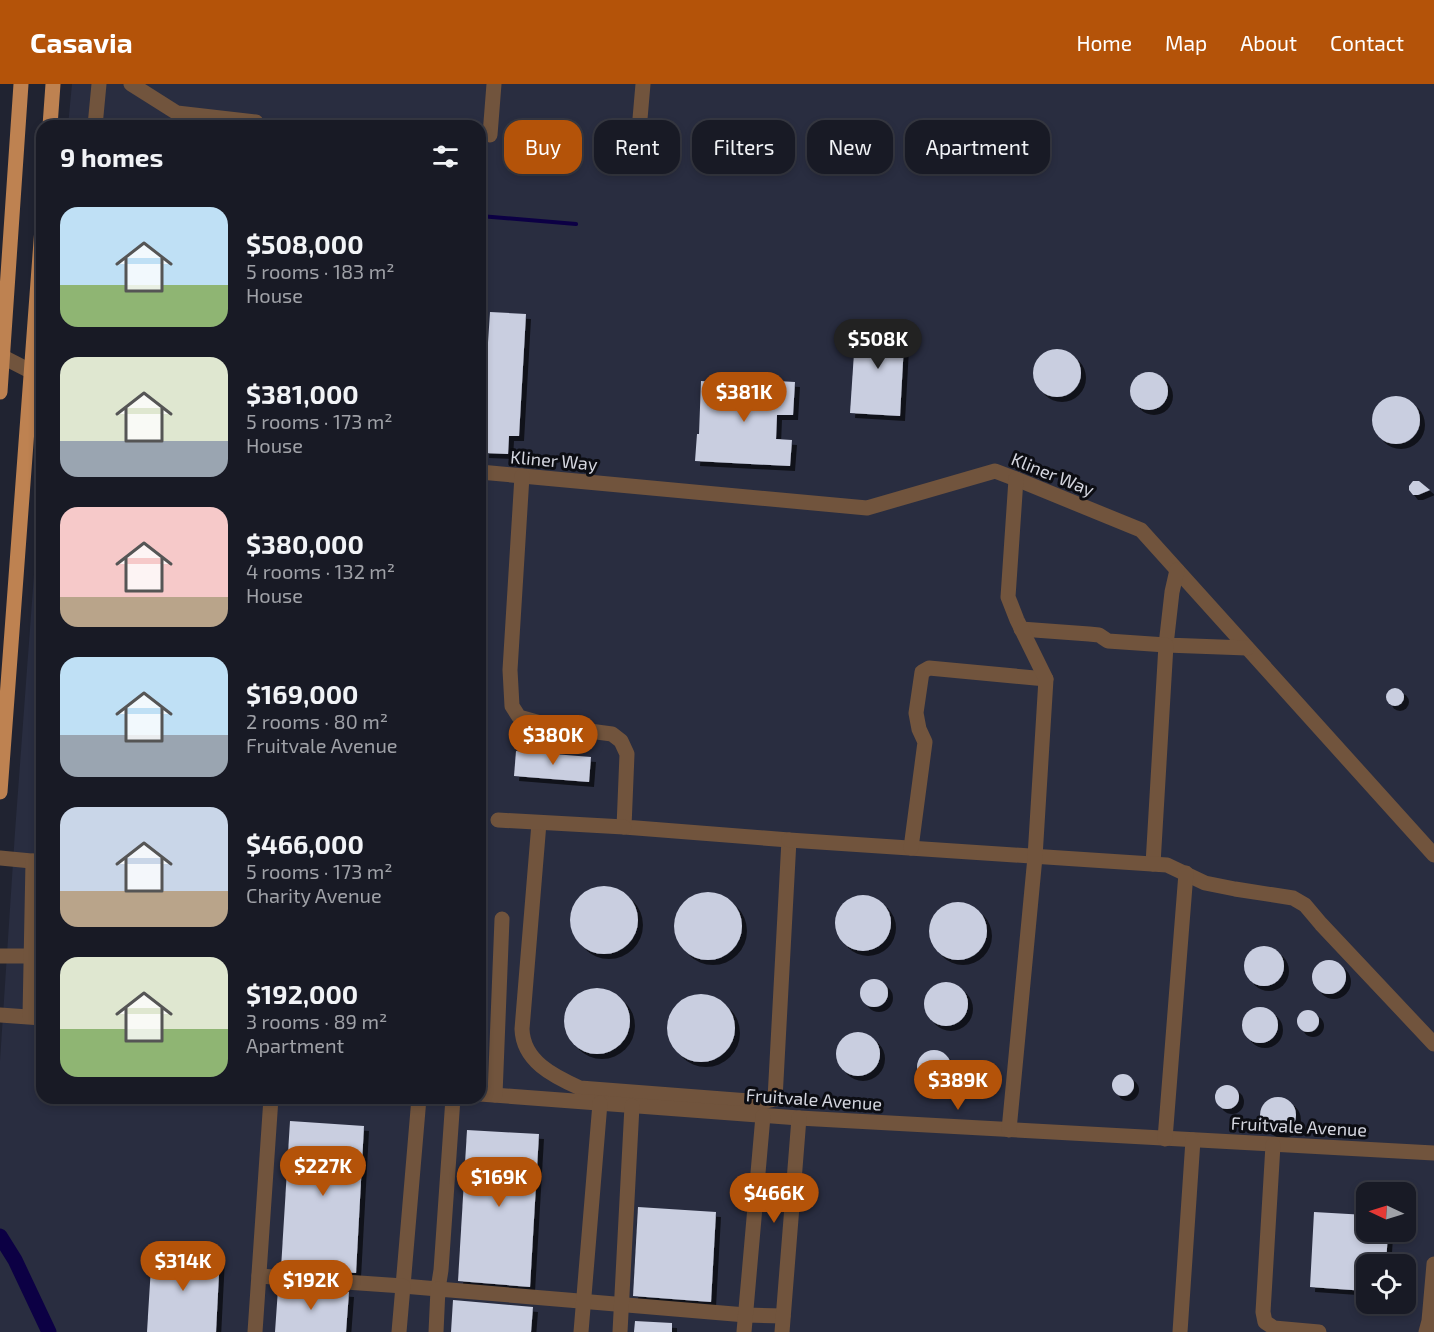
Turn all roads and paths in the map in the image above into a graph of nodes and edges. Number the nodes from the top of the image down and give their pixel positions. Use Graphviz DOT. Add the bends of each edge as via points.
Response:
graph roads {
  1 [pos="21,84"];
  2 [pos="53,84"];
  3 [pos="99,84"];
  4 [pos="131,84"];
  5 [pos="494,84"];
  6 [pos="643,84"];
  7 [pos="50,120"];
  8 [pos="96,120"];
  9 [pos="238,120"];
  10 [pos="640,120"];
  11 [pos="490,135"];
  12 [pos="3,357"];
  13 [pos="36,374"];
  14 [pos="36,386"];
  15 [pos="0,392"];
  16 [pos="486,473"];
  17 [pos="522,476"];
  18 [pos="1016,480"];
  19 [pos="1177,570"];
  20 [pos="1021,629"];
  21 [pos="1166,645"];
  22 [pos="1247,648"];
  23 [pos="1046,680"];
  24 [pos="0,792"];
  25 [pos="498,820"];
  26 [pos="539,823"];
  27 [pos="624,827"];
  28 [pos="789,840"];
  29 [pos="911,848"];
  30 [pos="1434,855"];
  31 [pos="1035,857"];
  32 [pos="0,858"];
  33 [pos="36,861"];
  34 [pos="1153,864"];
  35 [pos="1186,873"];
  36 [pos="502,919"];
  37 [pos="0,956"];
  38 [pos="36,956"];
  39 [pos="0,1015"];
  40 [pos="36,1017"];
  41 [pos="1434,1044"];
  42 [pos="487,1095"];
  43 [pos="600,1103"];
  44 [pos="271,1104"];
  45 [pos="418,1104"];
  46 [pos="453,1104"];
  47 [pos="632,1106"];
  48 [pos="763,1116"];
  49 [pos="799,1118"];
  50 [pos="1009,1130"];
  51 [pos="1165,1139"];
  52 [pos="1193,1140"];
  53 [pos="1273,1145"];
  54 [pos="1434,1153"];
  55 [pos="1434,1264"];
  56 [pos="259,1276"];
  57 [pos="403,1286"];
  58 [pos="438,1289"];
  59 [pos="583,1301"];
  60 [pos="621,1305"];
  61 [pos="746,1315"];
  62 [pos="783,1316"];
  63 [pos="255,1332"];
  64 [pos="399,1332"];
  65 [pos="436,1332"];
  66 [pos="581,1332"];
  67 [pos="620,1332"];
  68 [pos="744,1332"];
  69 [pos="782,1332"];
  70 [pos="1180,1332"];
  71 [pos="1319,1332"];
  72 [pos="1426,1332"];
  1 -- 12 [label="main road"];
  2 -- 7 [label="main road"];
  3 -- 8 [label="street"];
  4 -- 9 [label="street" via="177,113"];
  5 -- 11 [label="street"];
  6 -- 10 [label="street"];
  12 -- 13 [label="street"];
  12 -- 15 [label="main road"];
  14 -- 24 [label="main road"];
  16 -- 17 [label="street, Kliner Way"];
  17 -- 18 [label="street, Kliner Way" via="867,508 995,471"];
  17 -- 27 [label="street" via="510,670 512,706 519,717 551,726 612,734 621,741 627,754"];
  18 -- 19 [label="street, Kliner Way" via="1141,530"];
  18 -- 20 [label="street" via="1008,597"];
  19 -- 21 [label="street"];
  19 -- 22 [label="street, Kliner Way"];
  20 -- 21 [label="street"];
  20 -- 23 [label="street"];
  21 -- 22 [label="street"];
  21 -- 34 [label="street"];
  22 -- 30 [label="street, Kliner Way"];
  23 -- 29 [label="street" via="929,668 922,672 916,713 925,742"];
  23 -- 31 [label="street"];
  25 -- 26 [label="street"];
  26 -- 27 [label="street"];
  26 -- 28 [label="street" via="522,1029 527,1050 540,1065 580,1088 762,1102 775,1099"];
  27 -- 28 [label="street"];
  28 -- 29 [label="street"];
  29 -- 31 [label="street"];
  31 -- 34 [label="street"];
  31 -- 50 [label="street"];
  32 -- 33 [label="street"];
  34 -- 35 [label="street"];
  35 -- 41 [label="street" via="1205,883 1293,898 1305,905"];
  35 -- 51 [label="street"];
  36 -- 42 [label="street"];
  37 -- 38 [label="street"];
  39 -- 40 [label="street"];
  42 -- 43 [label="street, Fruitvale Avenue"];
  43 -- 47 [label="street, Fruitvale Avenue"];
  43 -- 59 [label="street"];
  44 -- 56 [label="street"];
  45 -- 57 [label="street"];
  46 -- 58 [label="street"];
  47 -- 48 [label="street, Fruitvale Avenue"];
  47 -- 60 [label="street"];
  48 -- 49 [label="street, Fruitvale Avenue"];
  48 -- 61 [label="street"];
  49 -- 50 [label="street, Fruitvale Avenue"];
  49 -- 62 [label="street"];
  50 -- 51 [label="street, Fruitvale Avenue"];
  51 -- 52 [label="street, Fruitvale Avenue"];
  52 -- 53 [label="street, Fruitvale Avenue"];
  52 -- 70 [label="street"];
  53 -- 54 [label="street, Fruitvale Avenue"];
  53 -- 71 [label="street" via="1265,1322 1274,1328"];
  55 -- 72 [label="street"];
  56 -- 57 [label="street"];
  56 -- 63 [label="street"];
  57 -- 58 [label="street"];
  57 -- 64 [label="street"];
  58 -- 59 [label="street"];
  58 -- 65 [label="street"];
  59 -- 60 [label="street"];
  59 -- 66 [label="street"];
  60 -- 61 [label="street"];
  60 -- 67 [label="street"];
  61 -- 62 [label="street"];
  61 -- 68 [label="street"];
  62 -- 69 [label="street"];
}
